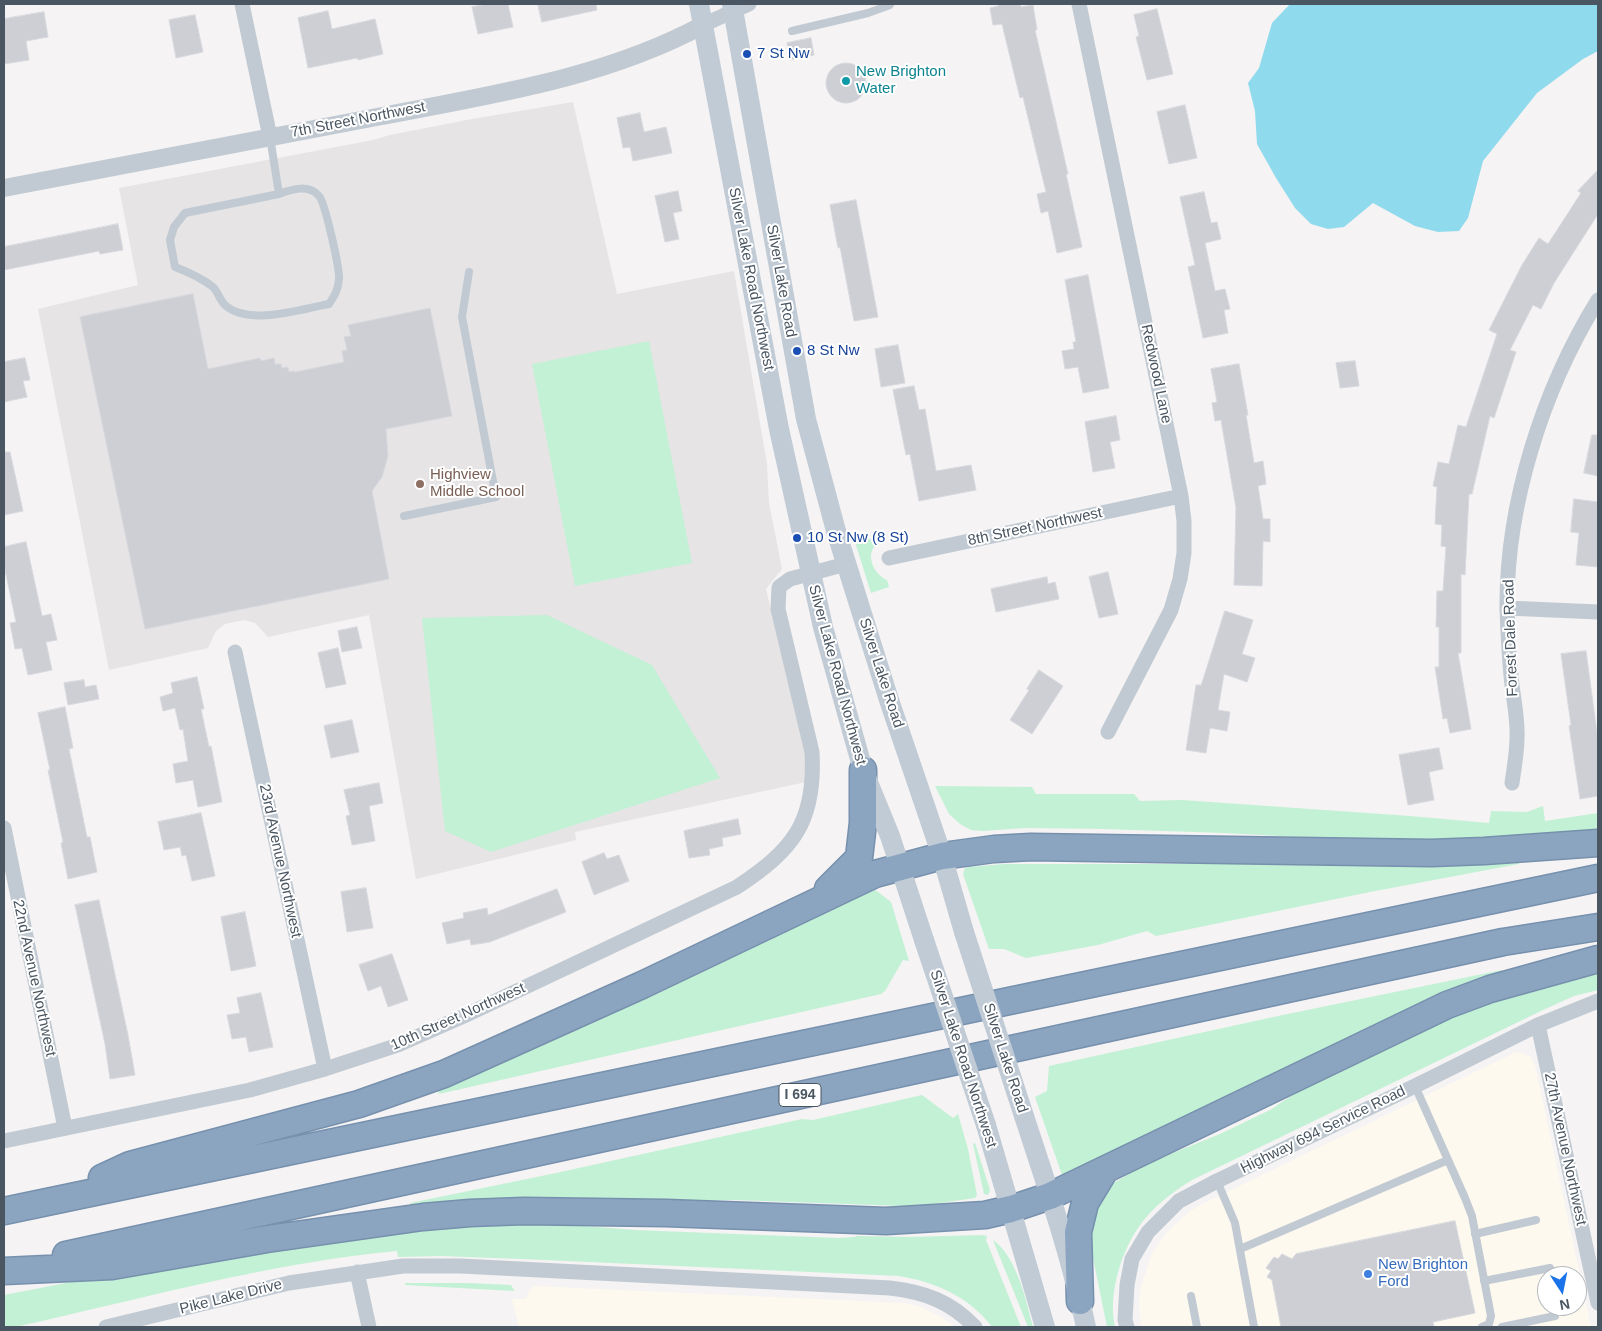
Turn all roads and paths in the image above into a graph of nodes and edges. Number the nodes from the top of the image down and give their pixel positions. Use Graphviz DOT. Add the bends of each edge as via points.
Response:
graph roads {
  1 [pos="242,4"];
  2 [pos="699,4"];
  3 [pos="890,4"];
  4 [pos="1079,4"];
  5 [pos="738,6"];
  6 [pos="703,25"];
  7 [pos="792,31"];
  8 [pos="270,137"];
  9 [pos="4,188"];
  10 [pos="279,194"];
  11 [pos="469,272"];
  12 [pos="1598,300"];
  13 [pos="1181,496"];
  14 [pos="404,516"];
  15 [pos="889,558"];
  16 [pos="846,564"];
  17 [pos="810,573"];
  18 [pos="1507,608"];
  19 [pos="1598,612"];
  20 [pos="235,652"];
  21 [pos="1108,732"];
  22 [pos="863,770"];
  23 [pos="1512,783"];
  24 [pos="4,828"];
  25 [pos="1598,843"];
  26 [pos="942,856"];
  27 [pos="900,867"];
  28 [pos="1598,878"];
  29 [pos="814,902"];
  30 [pos="1598,928"];
  31 [pos="1598,959"];
  32 [pos="1598,1001"];
  33 [pos="1538,1025"];
  34 [pos="325,1069"];
  35 [pos="1415,1086"];
  36 [pos="65,1128"];
  37 [pos="4,1141"];
  38 [pos="1448,1160"];
  39 [pos="1105,1170"];
  40 [pos="1217,1181"];
  41 [pos="1050,1196"];
  42 [pos="59,1198"];
  43 [pos="1011,1209"];
  44 [pos="4,1211"];
  45 [pos="1536,1220"];
  46 [pos="1475,1234"];
  47 [pos="1240,1249"];
  48 [pos="4,1270"];
  49 [pos="1537,1270"];
  50 [pos="357,1272"];
  51 [pos="1484,1280"];
  52 [pos="1191,1296"];
  53 [pos="1080,1301"];
  54 [pos="1598,1303"];
  55 [pos="1554,1316"];
  56 [pos="1489,1326"];
  57 [pos="106,1327"];
  58 [pos="370,1327"];
  59 [pos="975,1327"];
  60 [pos="1045,1327"];
  61 [pos="1086,1327"];
  62 [pos="1127,1327"];
  63 [pos="1197,1327"];
  64 [pos="1254,1327"];
  65 [pos="1502,1327"];
  1 -- 8 [label="street"];
  2 -- 6 [label="main road, Silver Lake Road Northwest"];
  3 -- 7 [label="lane" via="868,13"];
  4 -- 13 [label="street, Redwood Lane"];
  5 -- 6 [label="street"];
  5 -- 16 [label="main road, Silver Lake Road" via="806,420"];
  6 -- 8 [label="street, 7th Street Northwest" via="656,49 520,88"];
  6 -- 17 [label="main road, Silver Lake Road Northwest" via="779,429"];
  8 -- 9 [label="street, 7th Street Northwest"];
  8 -- 10 [label="lane"];
  10 -- 10 [label="lane" via="185,214 174,227 170,240 175,267 197,276 214,288 225,305 237,312 264,316 328,304 337,293 339,277 320,196 310,189 294,189"];
  11 -- 14 [label="lane" via="462,317 496,497"];
  12 -- 18 [label="street, Forest Dale Road" via="1562,366 1528,463 1515,522"];
  13 -- 15 [label="street, 8th Street Northwest"];
  13 -- 21 [label="street, Redwood Lane" via="1184,553 1171,610"];
  16 -- 17 [label="street, 10th Street Northwest"];
  16 -- 26 [label="main road, Silver Lake Road"];
  17 -- 22 [label="main road, Silver Lake Road Northwest"];
  17 -- 34 [label="street, 10th Street Northwest" via="784,583 779,587 777,596 812,752 813,776 804,820 778,857 738,887 456,1019 398,1045"];
  18 -- 19 [label="street"];
  18 -- 23 [label="street, Forest Dale Road" via="1510,673 1518,737"];
  20 -- 34 [label="street, 23rd Avenue Northwest"];
  22 -- 27 [label="main road, Silver Lake Road Northwest"];
  22 -- 29 [label="highway" via="859,858"];
  24 -- 36 [label="street, 22nd Avenue Northwest"];
  25 -- 26 [label="highway" via="1457,852 1012,848"];
  26 -- 27 [label="highway"];
  26 -- 41 [label="main road, Silver Lake Road, bridge"];
  27 -- 29 [label="highway" via="875,874"];
  27 -- 43 [label="main road, Silver Lake Road Northwest, bridge"];
  28 -- 42 [label="highway"];
  29 -- 42 [label="highway" via="642,986 444,1074 359,1104 130,1165"];
  30 -- 48 [label="highway, I 694" via="1493,944"];
  31 -- 39 [label="highway" via="1454,1002"];
  32 -- 33 [label="street, Highway 694 Service Road"];
  33 -- 35 [label="street, Highway 694 Service Road"];
  33 -- 54 [label="street, 27th Avenue Northwest"];
  34 -- 36 [label="street, 10th Street Northwest" via="250,1090"];
  35 -- 38 [label="lane"];
  35 -- 40 [label="street, Highway 694 Service Road"];
  36 -- 37 [label="street, 10th Street Northwest"];
  38 -- 46 [label="lane" via="1466,1198"];
  38 -- 47 [label="lane"];
  39 -- 41 [label="highway"];
  39 -- 53 [label="highway" via="1085,1203 1078,1232"];
  40 -- 47 [label="lane" via="1235,1223"];
  40 -- 62 [label="street, Highway 694 Service Road" via="1179,1202 1148,1232 1132,1258 1127,1285"];
  41 -- 43 [label="highway"];
  41 -- 53 [label="main road, Silver Lake Road"];
  42 -- 44 [label="highway"];
  43 -- 48 [label="highway" via="986,1215 886,1221 666,1213 470,1213 276,1237 112,1266"];
  43 -- 60 [label="main road, Silver Lake Road Northwest"];
  45 -- 46 [label="lane"];
  46 -- 51 [label="lane"];
  47 -- 64 [label="lane"];
  49 -- 51 [label="lane"];
  50 -- 57 [label="street, Pike Lake Drive" via="289,1283"];
  50 -- 58 [label="street"];
  50 -- 59 [label="street, Pike Lake Drive" via="403,1266 461,1266 890,1288 915,1291 933,1298 951,1307"];
  51 -- 56 [label="lane" via="1491,1316"];
  52 -- 63 [label="lane"];
  53 -- 61 [label="main road, Silver Lake Road"];
  55 -- 65 [label="lane"];
}
